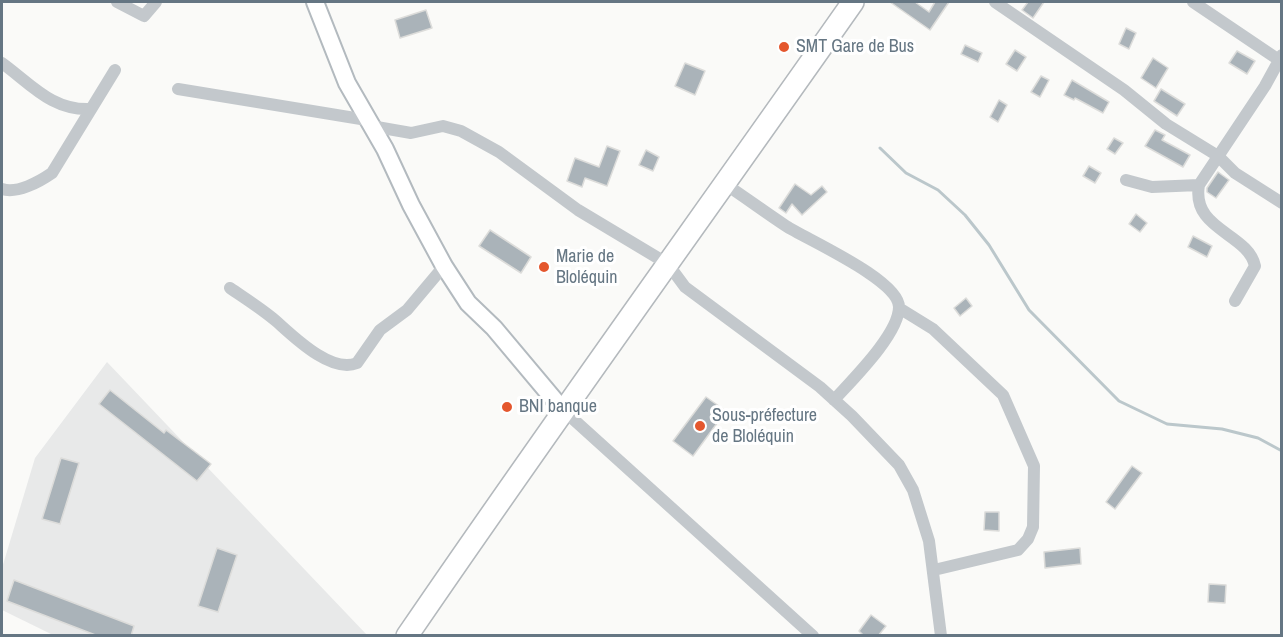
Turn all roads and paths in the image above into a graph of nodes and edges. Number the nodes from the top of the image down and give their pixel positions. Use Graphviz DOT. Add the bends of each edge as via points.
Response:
graph roads {
  1 [pos="117,2"];
  2 [pos="156,2"];
  3 [pos="315,2"];
  4 [pos="853,2"];
  5 [pos="994,2"];
  6 [pos="1193,2"];
  7 [pos="1280,59"];
  8 [pos="2,63"];
  9 [pos="115,70"];
  10 [pos="178,89"];
  11 [pos="92,109"];
  12 [pos="369,123"];
  13 [pos="1218,156"];
  14 [pos="1125,180"];
  15 [pos="725,184"];
  16 [pos="1199,185"];
  17 [pos="2,189"];
  18 [pos="1281,203"];
  19 [pos="668,264"];
  20 [pos="444,266"];
  21 [pos="230,288"];
  22 [pos="1235,301"];
  23 [pos="899,308"];
  24 [pos="834,400"];
  25 [pos="562,409"];
  26 [pos="934,570"];
  27 [pos="407,636"];
  28 [pos="813,636"];
  29 [pos="941,636"];
  1 -- 2 [label="street" via="144,16"];
  3 -- 12 [label="main road" via="335,58"];
  4 -- 15 [label="highway"];
  5 -- 13 [label="street" via="1124,90 1166,124"];
  6 -- 7 [label="street"];
  7 -- 13 [label="street"];
  8 -- 11 [label="street" via="44,97 75,110"];
  9 -- 11 [label="street"];
  10 -- 12 [label="street"];
  11 -- 17 [label="street" via="52,173 39,182 13,190"];
  12 -- 19 [label="street" via="411,133 443,126 461,131 499,152 578,210"];
  12 -- 20 [label="main road"];
  13 -- 16 [label="street"];
  13 -- 18 [label="street"];
  14 -- 16 [label="street" via="1152,187"];
  15 -- 19 [label="highway"];
  15 -- 23 [label="street" via="873,276 896,296"];
  16 -- 22 [label="street" via="1197,197 1202,210 1253,257 1255,266"];
  19 -- 24 [label="street" via="685,287"];
  19 -- 25 [label="highway"];
  20 -- 21 [label="street" via="407,310 380,330 352,365 300,344 277,321"];
  20 -- 25 [label="main road" via="468,303 494,327"];
  23 -- 24 [label="street" via="890,332"];
  23 -- 26 [label="street" via="933,329 1003,395 1034,466 1033,527 1018,550"];
  24 -- 26 [label="street" via="898,465 922,515"];
  25 -- 27 [label="highway"];
  25 -- 28 [label="street"];
  26 -- 29 [label="street"];
}
